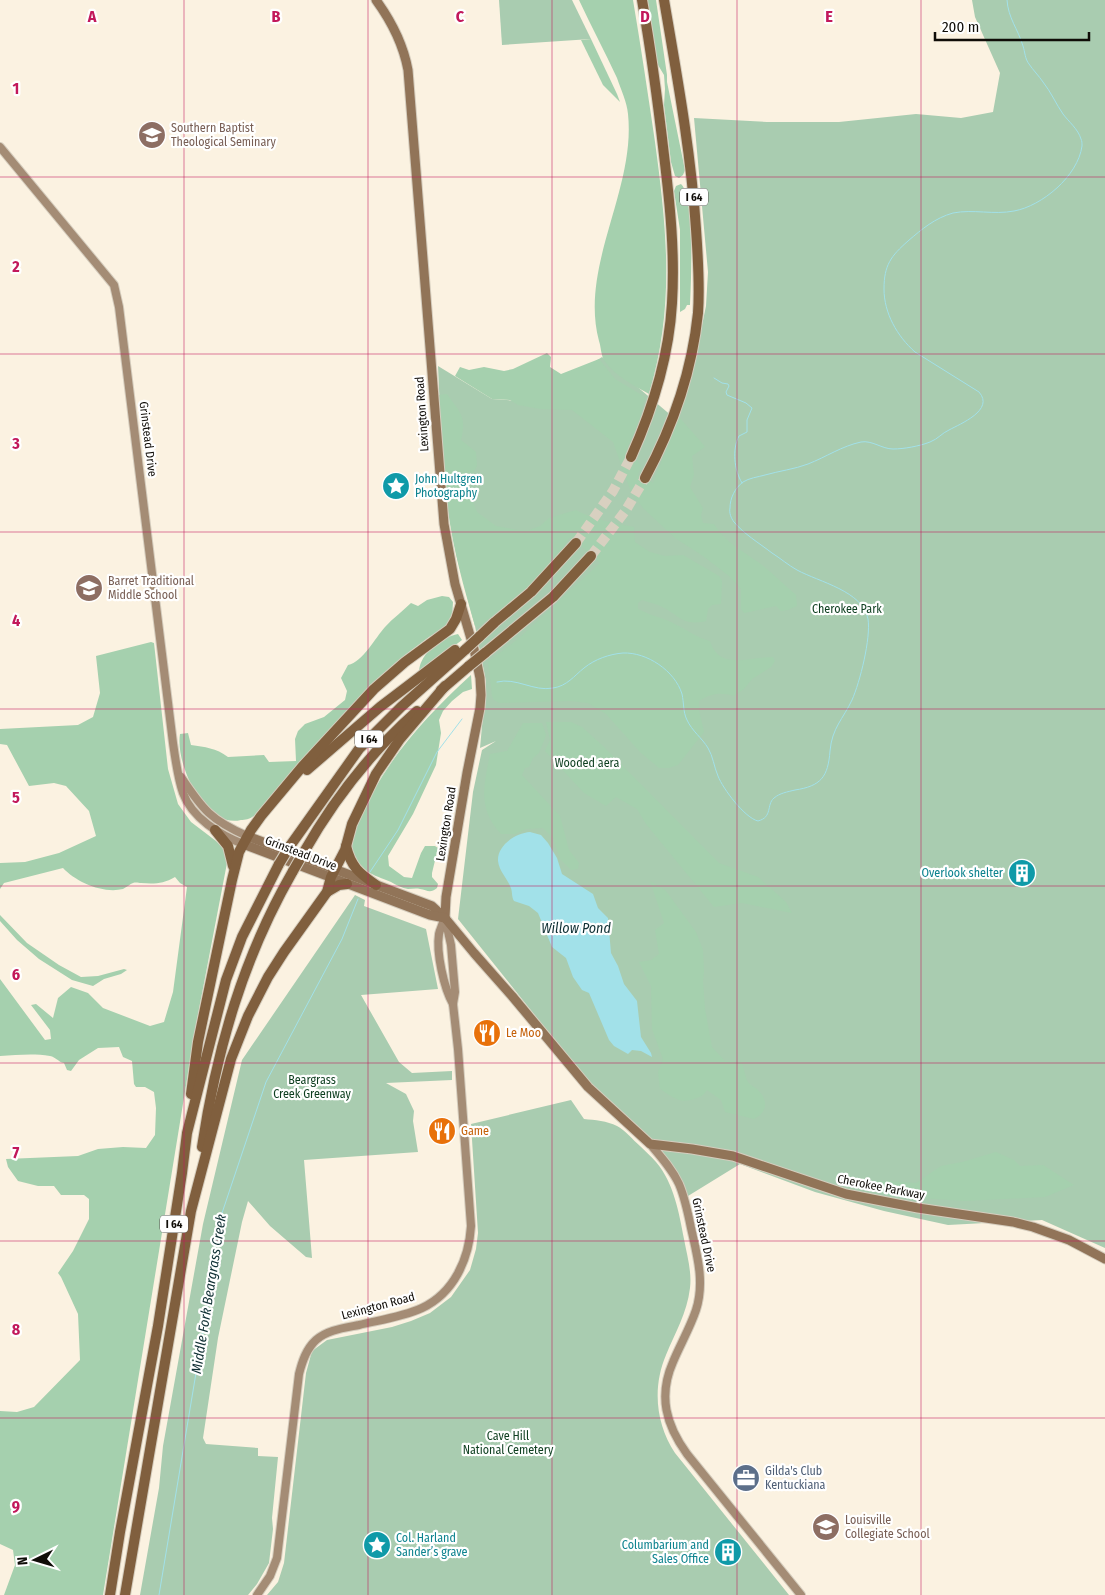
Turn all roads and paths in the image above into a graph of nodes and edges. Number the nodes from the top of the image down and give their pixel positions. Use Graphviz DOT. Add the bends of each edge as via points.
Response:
graph roads {
  1 [pos="376,0"];
  2 [pos="642,0"];
  3 [pos="664,0"];
  4 [pos="0,147"];
  5 [pos="631,457"];
  6 [pos="645,478"];
  7 [pos="576,543"];
  8 [pos="591,556"];
  9 [pos="461,604"];
  10 [pos="465,646"];
  11 [pos="445,686"];
  12 [pos="179,773"];
  13 [pos="286,789"];
  14 [pos="215,830"];
  15 [pos="245,840"];
  16 [pos="346,846"];
  17 [pos="233,873"];
  18 [pos="332,873"];
  19 [pos="347,884"];
  20 [pos="376,885"];
  21 [pos="327,892"];
  22 [pos="445,918"];
  23 [pos="453,1004"];
  24 [pos="187,1133"];
  25 [pos="650,1144"];
  26 [pos="194,1195"];
  27 [pos="1105,1259"];
  28 [pos="110,1595"];
  29 [pos="125,1595"];
  30 [pos="257,1595"];
  31 [pos="801,1595"];
  1 -- 9 [label="main road, Lexington Road" via="399,37 408,70 440,489"];
  2 -- 5 [label="highway, I 64" via="668,190 673,260 672,305 658,384"];
  3 -- 6 [label="highway, I 64" via="693,188 700,279 691,355 681,393"];
  4 -- 12 [label="main road, Grinstead Drive" via="114,285"];
  7 -- 10 [label="highway, I 64, bridge" via="531,592"];
  8 -- 11 [label="highway, I 64, bridge" via="553,596"];
  9 -- 13 [label="highway" via="450,629 374,689 302,767"];
  9 -- 22 [label="main road, Lexington Road" via="479,672 480,708"];
  10 -- 13 [label="highway" via="380,707"];
  10 -- 24 [label="highway, I 64, bridge" via="360,748 279,864 242,937 226,980"];
  11 -- 16 [label="highway" via="400,739 376,774 359,808"];
  11 -- 26 [label="highway, I 64, bridge" via="394,734 355,778 320,825 262,928 228,1022 214,1080"];
  12 -- 14 [label="main road, Grinstead Drive" via="183,793 191,806"];
  12 -- 15 [label="main road, Grinstead Drive" via="195,799 211,816"];
  13 -- 15 [label="highway" via="254,824"];
  14 -- 15 [label="main road, Grinstead Drive"];
  14 -- 17 [label="highway" via="228,846"];
  15 -- 17 [label="highway"];
  15 -- 18 [label="main road, Grinstead Drive"];
  16 -- 18 [label="highway"];
  16 -- 20 [label="highway" via="349,860"];
  17 -- 24 [label="highway" via="198,1042"];
  18 -- 19 [label="main road, Grinstead Drive"];
  18 -- 20 [label="main road, Grinstead Drive"];
  18 -- 21 [label="highway"];
  19 -- 21 [label="highway"];
  19 -- 22 [label="main road, Grinstead Drive"];
  20 -- 22 [label="main road, Grinstead Drive" via="432,906"];
  21 -- 26 [label="highway" via="284,952 248,1016 230,1059"];
  22 -- 23 [label="main road, Lexington Road" via="451,945"];
  22 -- 23 [label="main road, Lexington Road" via="439,935 439,951 443,977"];
  22 -- 25 [label="main road, Grinstead Drive" via="588,1087"];
  23 -- 30 [label="main road, Lexington Road" via="471,1226 465,1259 453,1282 431,1303 407,1313 333,1331 319,1338 308,1350 299,1374 277,1558"];
  24 -- 28 [label="highway, I 64" via="160,1316"];
  25 -- 27 [label="main road, Cherokee Parkway" via="733,1156 846,1194 1026,1225 1069,1240"];
  25 -- 31 [label="main road, Grinstead Drive" via="668,1164 679,1185 700,1273 696,1310 667,1380 668,1419 687,1454"];
  26 -- 29 [label="highway, I 64"];
}
